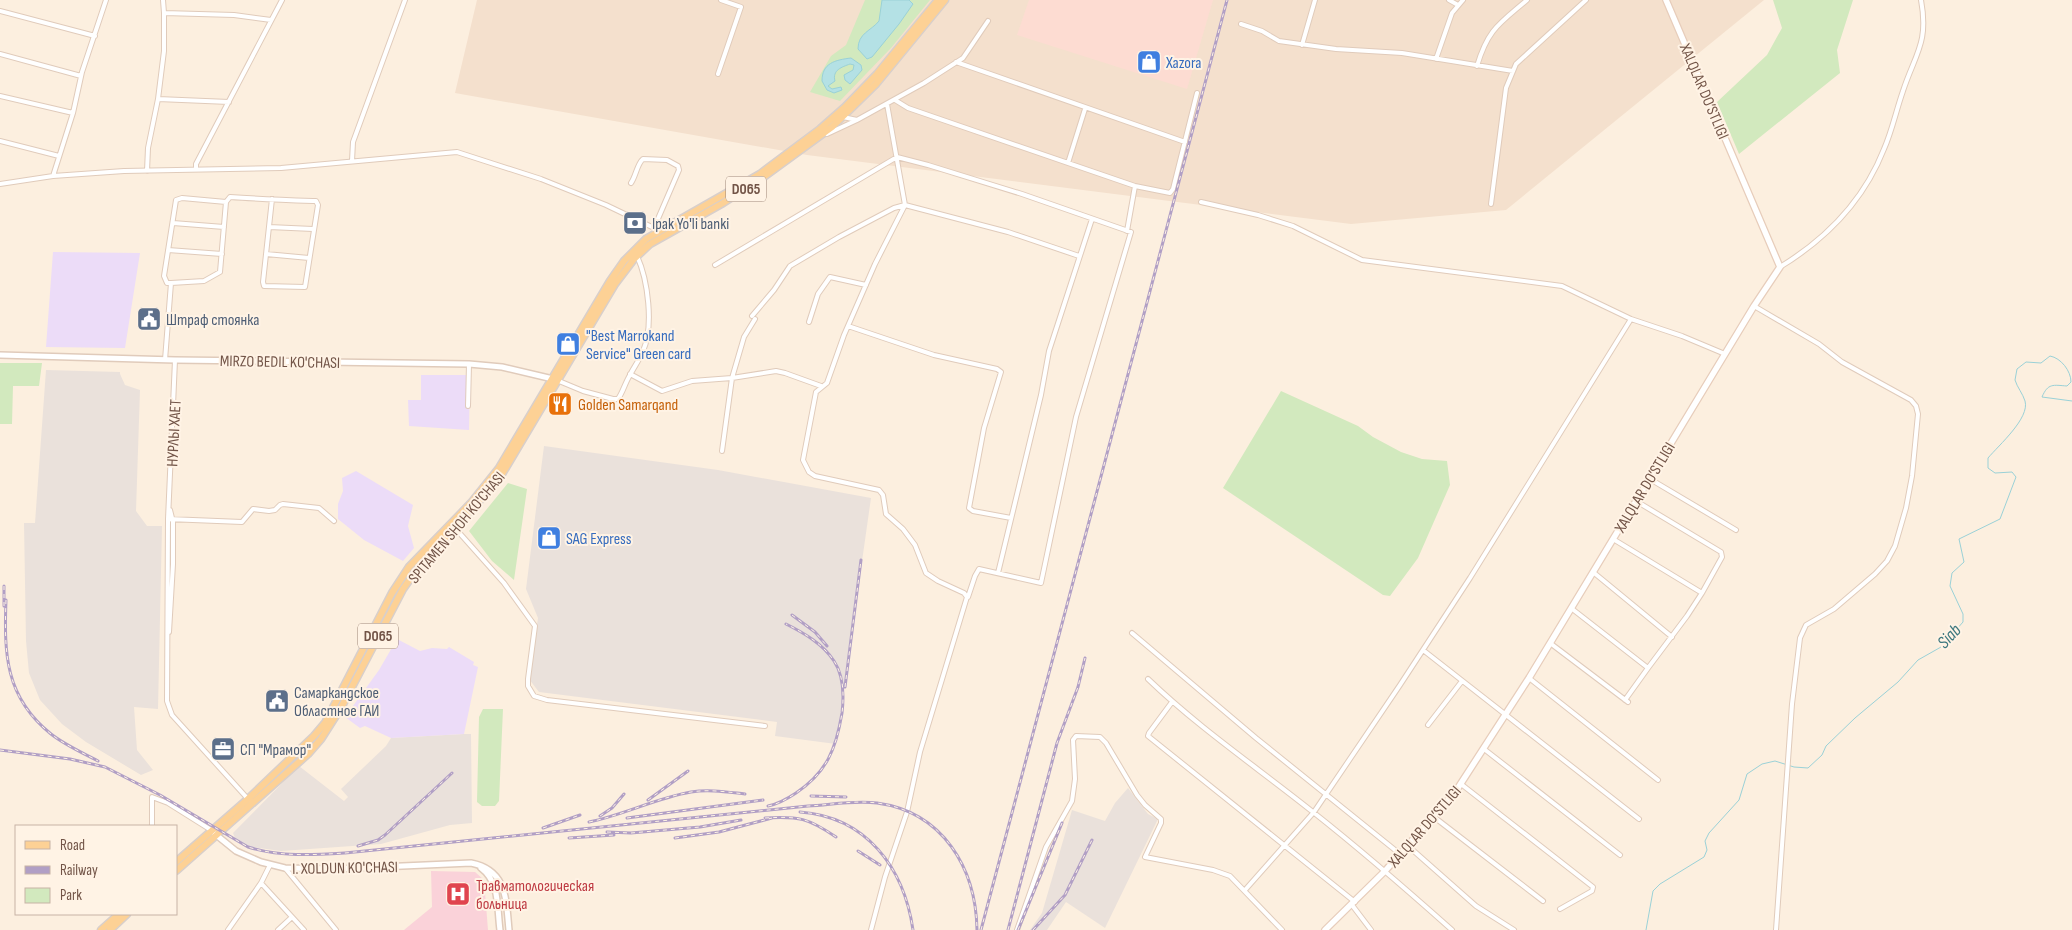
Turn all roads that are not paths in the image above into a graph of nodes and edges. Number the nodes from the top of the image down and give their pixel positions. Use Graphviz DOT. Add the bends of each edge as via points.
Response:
graph roads {
  1 [pos="106,0"];
  2 [pos="163,0"];
  3 [pos="282,0"];
  4 [pos="405,0"];
  5 [pos="721,0"];
  6 [pos="938,0"];
  7 [pos="944,0"];
  8 [pos="1315,0"];
  9 [pos="1449,0"];
  10 [pos="1463,0"];
  11 [pos="1527,0"];
  12 [pos="1586,0"];
  13 [pos="1666,0"];
  14 [pos="1921,0"];
  15 [pos="1458,5"];
  16 [pos="0,11"];
  17 [pos="164,12"];
  18 [pos="271,20"];
  19 [pos="988,22"];
  20 [pos="1241,24"];
  21 [pos="95,36"];
  22 [pos="1302,45"];
  23 [pos="0,54"];
  24 [pos="1436,59"];
  25 [pos="956,62"];
  26 [pos="1477,66"];
  27 [pos="1512,71"];
  28 [pos="718,74"];
  29 [pos="81,76"];
  30 [pos="1197,93"];
  31 [pos="0,96"];
  32 [pos="158,99"];
  33 [pos="895,100"];
  34 [pos="229,102"];
  35 [pos="887,104"];
  36 [pos="1085,109"];
  37 [pos="73,113"];
  38 [pos="840,116"];
  39 [pos="857,120"];
  40 [pos="820,136"];
  41 [pos="0,142"];
  42 [pos="1185,142"];
  43 [pos="59,156"];
  44 [pos="897,158"];
  45 [pos="352,161"];
  46 [pos="1068,163"];
  47 [pos="196,169"];
  48 [pos="146,171"];
  49 [pos="53,176"];
  50 [pos="631,183"];
  51 [pos="0,184"];
  52 [pos="1134,186"];
  53 [pos="272,199"];
  54 [pos="226,202"];
  55 [pos="1201,202"];
  56 [pos="1491,204"];
  57 [pos="905,205"];
  58 [pos="1092,219"];
  59 [pos="173,224"];
  60 [pos="224,227"];
  61 [pos="269,227"];
  62 [pos="313,229"];
  63 [pos="1127,231"];
  64 [pos="658,233"];
  65 [pos="168,250"];
  66 [pos="222,254"];
  67 [pos="266,254"];
  68 [pos="637,256"];
  69 [pos="1079,256"];
  70 [pos="309,258"];
  71 [pos="715,265"];
  72 [pos="1780,267"];
  73 [pos="171,283"];
  74 [pos="866,285"];
  75 [pos="1754,306"];
  76 [pos="1631,319"];
  77 [pos="809,322"];
  78 [pos="848,326"];
  79 [pos="1725,354"];
  80 [pos="0,355"];
  81 [pos="164,360"];
  82 [pos="175,360"];
  83 [pos="470,364"];
  84 [pos="630,374"];
  85 [pos="732,378"];
  86 [pos="555,380"];
  87 [pos="821,386"];
  88 [pos="468,406"];
  89 [pos="722,451"];
  90 [pos="1650,479"];
  91 [pos="1636,501"];
  92 [pos="1011,518"];
  93 [pos="170,519"];
  94 [pos="334,521"];
  95 [pos="455,528"];
  96 [pos="1736,530"];
  97 [pos="1613,539"];
  98 [pos="1593,572"];
  99 [pos="998,573"];
  100 [pos="1702,593"];
  101 [pos="968,597"];
  102 [pos="1571,608"];
  103 [pos="1132,633"];
  104 [pos="1672,637"];
  105 [pos="1550,643"];
  106 [pos="1423,650"];
  107 [pos="1648,668"];
  108 [pos="1529,678"];
  109 [pos="1148,679"];
  110 [pos="1462,680"];
  111 [pos="1172,702"];
  112 [pos="1506,714"];
  113 [pos="1428,725"];
  114 [pos="765,726"];
  115 [pos="1484,749"];
  116 [pos="1658,780"];
  117 [pos="1461,784"];
  118 [pos="1325,794"];
  119 [pos="248,799"];
  120 [pos="1314,812"];
  121 [pos="1434,817"];
  122 [pos="1639,819"];
  123 [pos="152,825"];
  124 [pos="211,830"];
  125 [pos="217,836"];
  126 [pos="1285,844"];
  127 [pos="1408,845"];
  128 [pos="1400,854"];
  129 [pos="1620,855"];
  130 [pos="178,860"];
  131 [pos="477,864"];
  132 [pos="270,865"];
  133 [pos="285,868"];
  134 [pos="178,869"];
  135 [pos="1385,871"];
  136 [pos="261,883"];
  137 [pos="1246,890"];
  138 [pos="1543,901"];
  139 [pos="1354,903"];
  140 [pos="1560,909"];
  141 [pos="117,915"];
  142 [pos="126,915"];
  143 [pos="292,917"];
  144 [pos="101,930"];
  145 [pos="110,930"];
  146 [pos="228,930"];
  147 [pos="278,930"];
  148 [pos="304,930"];
  149 [pos="336,930"];
  150 [pos="500,930"];
  151 [pos="509,930"];
  152 [pos="871,930"];
  153 [pos="1017,930"];
  154 [pos="1282,930"];
  155 [pos="1325,930"];
  156 [pos="1371,930"];
  157 [pos="1452,930"];
  158 [pos="1514,930"];
  159 [pos="1776,930"];
  1 -- 21 [label="street"];
  2 -- 17 [label="street"];
  3 -- 18 [label="street"];
  4 -- 45 [label="street" via="353,142"];
  5 -- 28 [label="street" via="741,7"];
  6 -- 38 [label="main road, D065"];
  7 -- 38 [label="main road, D065" via="876,84"];
  8 -- 22 [label="street"];
  9 -- 15 [label="street"];
  10 -- 15 [label="street"];
  11 -- 26 [label="street" via="1492,29"];
  12 -- 27 [label="street"];
  13 -- 72 [label="main road, XALQLAR DO’STLIGI"];
  14 -- 72 [label="street" via="1923,38 1872,177 1844,216"];
  15 -- 24 [label="street" via="1452,13"];
  16 -- 21 [label="street"];
  17 -- 18 [label="street"];
  17 -- 32 [label="street" via="164,52"];
  18 -- 34 [label="street"];
  19 -- 25 [label="street" via="964,58"];
  20 -- 22 [label="street" via="1279,41"];
  21 -- 29 [label="street"];
  22 -- 24 [label="street"];
  23 -- 29 [label="street"];
  24 -- 26 [label="street"];
  25 -- 33 [label="street"];
  25 -- 36 [label="street"];
  26 -- 27 [label="street"];
  27 -- 56 [label="street" via="1506,88"];
  29 -- 37 [label="street"];
  30 -- 42 [label="street"];
  31 -- 37 [label="street"];
  32 -- 34 [label="street"];
  32 -- 48 [label="street"];
  33 -- 35 [label="street"];
  33 -- 46 [label="street" via="908,108"];
  34 -- 47 [label="street"];
  35 -- 39 [label="street"];
  35 -- 44 [label="street"];
  36 -- 42 [label="street"];
  36 -- 46 [label="street"];
  37 -- 43 [label="street"];
  38 -- 39 [label="street"];
  38 -- 40 [label="main road, D065"];
  38 -- 64 [label="main road, D065" via="760,174"];
  39 -- 40 [label="street"];
  40 -- 64 [label="main road, D065" via="762,178"];
  41 -- 43 [label="street"];
  42 -- 52 [label="street" via="1170,193"];
  43 -- 49 [label="street"];
  44 -- 57 [label="street"];
  44 -- 58 [label="street" via="1012,191"];
  44 -- 71 [label="street"];
  45 -- 47 [label="street" via="281,168"];
  45 -- 64 [label="street" via="457,152 541,179 606,205"];
  46 -- 52 [label="street"];
  47 -- 48 [label="street"];
  48 -- 49 [label="street"];
  49 -- 51 [label="street"];
  50 -- 64 [label="street" via="643,159 667,160 678,166"];
  52 -- 63 [label="street"];
  53 -- 54 [label="street" via="230,197"];
  53 -- 61 [label="street"];
  53 -- 62 [label="street" via="316,202"];
  54 -- 59 [label="street" via="178,198"];
  54 -- 60 [label="street"];
  55 -- 76 [label="street" via="1294,226 1362,260 1562,286"];
  57 -- 69 [label="street" via="1008,232"];
  57 -- 74 [label="street"];
  57 -- 85 [label="street" via="839,237 790,266 753,317"];
  58 -- 63 [label="street"];
  58 -- 69 [label="street"];
  59 -- 60 [label="street"];
  59 -- 65 [label="street"];
  60 -- 66 [label="street"];
  61 -- 62 [label="street"];
  61 -- 67 [label="street"];
  62 -- 70 [label="street"];
  63 -- 99 [label="street" via="1131,235 1076,417 1041,583"];
  64 -- 68 [label="main road, D065"];
  64 -- 86 [label="main road, D065" via="636,248 617,271"];
  65 -- 66 [label="street"];
  65 -- 73 [label="street" via="164,276 167,283"];
  66 -- 73 [label="street" via="220,272 215,276 204,281"];
  67 -- 70 [label="street"];
  67 -- 70 [label="street" via="263,282 269,287 305,287"];
  68 -- 84 [label="street" via="643,273 650,328 643,352"];
  68 -- 86 [label="main road, D065" via="615,284"];
  69 -- 92 [label="street" via="1049,351"];
  72 -- 75 [label="main road, XALQLAR DO’STLIGI"];
  73 -- 81 [label="street"];
  74 -- 77 [label="street" via="830,277 818,294"];
  74 -- 78 [label="street"];
  75 -- 79 [label="main road, XALQLAR DO’STLIGI"];
  75 -- 159 [label="street" via="1820,344 1842,362 1911,400 1918,414 1911,484 1895,546 1875,574 1834,608 1806,625 1800,638 1792,704"];
  76 -- 79 [label="street"];
  76 -- 106 [label="street"];
  78 -- 87 [label="street" via="827,383"];
  78 -- 92 [label="street" via="934,355 1001,372 984,428 969,508"];
  79 -- 90 [label="main road, XALQLAR DO’STLIGI"];
  80 -- 81 [label="street, MIRZO BEDIL KO'CHASI"];
  81 -- 82 [label="street, MIRZO BEDIL KO'CHASI"];
  82 -- 83 [label="street, MIRZO BEDIL KO'CHASI"];
  82 -- 93 [label="street, НУРЛЫ ХАЕТ"];
  83 -- 86 [label="street, MIRZO BEDIL KO'CHASI" via="502,367"];
  83 -- 88 [label="street"];
  84 -- 85 [label="street" via="662,391 692,380"];
  84 -- 86 [label="street" via="616,400"];
  85 -- 87 [label="street" via="776,371"];
  85 -- 89 [label="street"];
  86 -- 95 [label="main road, SPITAMEN SHOH KO'CHASI / D065" via="502,474"];
  86 -- 119 [label="main road, SPITAMEN SHOH KO'CHASI / D065" via="499,468 471,503 410,567 392,593 325,723"];
  87 -- 101 [label="street" via="816,392 808,427 803,460 805,467 815,476 879,490 886,514 916,545 926,572"];
  90 -- 91 [label="main road, XALQLAR DO’STLIGI"];
  90 -- 96 [label="street"];
  91 -- 97 [label="main road, XALQLAR DO’STLIGI"];
  91 -- 100 [label="street" via="1721,552 1722,557"];
  92 -- 99 [label="street"];
  93 -- 94 [label="street" via="242,522 254,509 275,510 283,504 323,509"];
  93 -- 119 [label="street, НУРЛЫ ХАЕТ" via="171,612 167,639 167,701 172,715"];
  95 -- 114 [label="street" via="504,583 535,626 528,679 534,696"];
  95 -- 125 [label="main road, SPITAMEN SHOH KO'CHASI / D065" via="416,569 321,739"];
  97 -- 98 [label="main road, XALQLAR DO’STLIGI"];
  97 -- 100 [label="street"];
  98 -- 102 [label="main road, XALQLAR DO’STLIGI"];
  98 -- 104 [label="street"];
  99 -- 101 [label="street" via="979,570"];
  100 -- 104 [label="street"];
  101 -- 152 [label="street" via="920,752 907,812"];
  102 -- 105 [label="main road, XALQLAR DO’STLIGI"];
  102 -- 107 [label="street"];
  103 -- 118 [label="street"];
  104 -- 107 [label="street"];
  105 -- 107 [label="street" via="1627,701"];
  105 -- 108 [label="main road, XALQLAR DO’STLIGI"];
  106 -- 110 [label="street"];
  106 -- 118 [label="street"];
  108 -- 112 [label="main road, XALQLAR DO’STLIGI"];
  108 -- 116 [label="street"];
  109 -- 111 [label="street"];
  110 -- 112 [label="street"];
  110 -- 113 [label="street"];
  111 -- 120 [label="street"];
  111 -- 126 [label="street" via="1148,736"];
  112 -- 115 [label="main road, XALQLAR DO’STLIGI"];
  112 -- 122 [label="street"];
  115 -- 117 [label="main road, XALQLAR DO’STLIGI"];
  115 -- 129 [label="street"];
  117 -- 121 [label="main road, XALQLAR DO’STLIGI"];
  117 -- 140 [label="street" via="1593,887 1585,896"];
  118 -- 120 [label="street"];
  118 -- 128 [label="street"];
  119 -- 124 [label="main road, SPITAMEN SHOH KO'CHASI / D065"];
  120 -- 126 [label="street"];
  120 -- 135 [label="street"];
  121 -- 127 [label="main road, XALQLAR DO’STLIGI"];
  121 -- 138 [label="street"];
  123 -- 124 [label="street" via="152,798 168,803"];
  124 -- 125 [label="street, I. XOLDUN KO'CHASI"];
  124 -- 130 [label="main road, SPITAMEN SHOH KO'CHASI / D065"];
  125 -- 132 [label="street, I. XOLDUN KO'CHASI" via="236,851"];
  125 -- 134 [label="main road, SPITAMEN SHOH KO'CHASI / D065"];
  126 -- 137 [label="street"];
  126 -- 139 [label="street"];
  127 -- 128 [label="main road, XALQLAR DO’STLIGI"];
  127 -- 158 [label="street" via="1476,906"];
  128 -- 135 [label="main road, XALQLAR DO’STLIGI"];
  131 -- 133 [label="street, I. XOLDUN KO'CHASI"];
  131 -- 150 [label="street" via="492,878"];
  131 -- 151 [label="street, I. XOLDUN KO'CHASI" via="497,876 504,893"];
  132 -- 133 [label="street, I. XOLDUN KO'CHASI"];
  132 -- 136 [label="street"];
  133 -- 149 [label="street"];
  135 -- 139 [label="main road, XALQLAR DO’STLIGI"];
  135 -- 157 [label="street"];
  136 -- 143 [label="street"];
  136 -- 146 [label="street"];
  137 -- 153 [label="street" via="1230,876 1213,870 1145,857 1161,819 1137,795 1100,737 1076,736 1073,740 1075,779 1072,801 1046,847"];
  137 -- 154 [label="street"];
  139 -- 155 [label="main road, XALQLAR DO’STLIGI"];
  139 -- 156 [label="street"];
  141 -- 144 [label="main road"];
  142 -- 145 [label="main road"];
  143 -- 147 [label="street"];
  143 -- 148 [label="street"];
}
